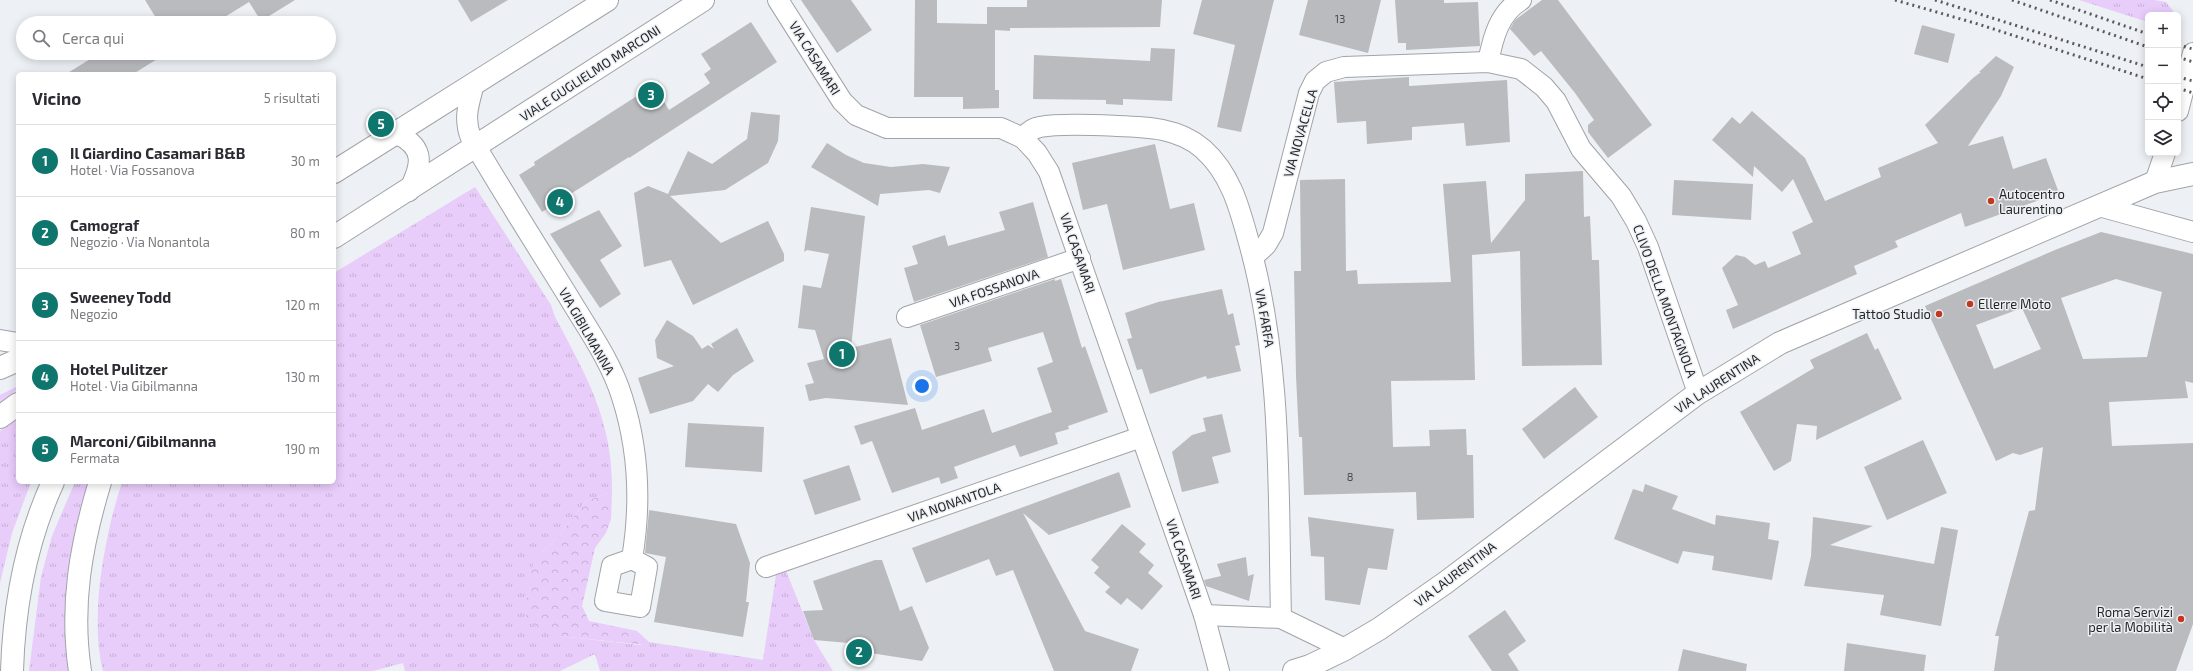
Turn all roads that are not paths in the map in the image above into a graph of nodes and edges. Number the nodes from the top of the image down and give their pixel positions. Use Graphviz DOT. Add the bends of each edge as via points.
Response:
graph roads {
  1 [pos="607,0"];
  2 [pos="703,0"];
  3 [pos="778,0"];
  4 [pos="1521,0"];
  5 [pos="2193,53"];
  6 [pos="1488,62"];
  7 [pos="474,84"];
  8 [pos="2181,99"];
  9 [pos="397,134"];
  10 [pos="1024,138"];
  11 [pos="476,146"];
  12 [pos="2164,156"];
  13 [pos="336,171"];
  14 [pos="2193,174"];
  15 [pos="2155,182"];
  16 [pos="409,191"];
  17 [pos="2099,206"];
  18 [pos="2193,232"];
  19 [pos="336,236"];
  20 [pos="1253,257"];
  21 [pos="1080,258"];
  22 [pos="907,317"];
  23 [pos="0,340"];
  24 [pos="16,343"];
  25 [pos="16,361"];
  26 [pos="0,368"];
  27 [pos="1698,392"];
  28 [pos="16,405"];
  29 [pos="0,417"];
  30 [pos="1141,437"];
  31 [pos="52,484"];
  32 [pos="99,484"];
  33 [pos="632,559"];
  34 [pos="766,567"];
  35 [pos="1204,616"];
  36 [pos="1281,618"];
  37 [pos="1346,649"];
  38 [pos="1306,669"];
  39 [pos="12,671"];
  40 [pos="80,671"];
  41 [pos="1219,671"];
  1 -- 7 [label="main road"];
  2 -- 11 [label="main road, VIALE GUGLIELMO MARCONI"];
  3 -- 10 [label="street, VIA CASAMARI" via="842,101 860,118 887,128 1001,128"];
  4 -- 6 [label="street" via="1509,9 1498,25"];
  5 -- 8 [label="street"];
  6 -- 20 [label="street, VIA NOVACELLA" via="1344,67 1326,72 1315,81 1309,93 1274,230 1266,244"];
  6 -- 27 [label="street, CLIVO DELLA MONTAGNOLA" via="1522,69 1544,87 1556,101 1581,149 1622,196 1648,247"];
  7 -- 9 [label="main road"];
  7 -- 11 [label="street" via="466,117 468,130"];
  9 -- 13 [label="main road"];
  9 -- 16 [label="street" via="413,144 419,159 418,173"];
  10 -- 20 [label="street, VIA FARFA" via="1028,132 1040,126 1099,126 1157,128 1190,141 1210,156 1230,184 1237,199"];
  10 -- 21 [label="street, VIA CASAMARI" via="1049,172"];
  11 -- 16 [label="main road, VIALE GUGLIELMO MARCONI"];
  11 -- 33 [label="street, VIA GIBILMANNA" via="599,346 622,396 636,471 636,533"];
  12 -- 15 [label="street"];
  14 -- 15 [label="main road, VIA LAURENTINA"];
  15 -- 17 [label="main road, VIA LAURENTINA"];
  16 -- 19 [label="main road, VIALE GUGLIELMO MARCONI"];
  17 -- 18 [label="street"];
  17 -- 27 [label="main road, VIA LAURENTINA" via="1780,343"];
  20 -- 36 [label="street, VIA FARFA" via="1269,335 1273,379"];
  21 -- 22 [label="street, VIA FOSSANOVA"];
  21 -- 30 [label="street, VIA CASAMARI"];
  23 -- 24 [label="street"];
  25 -- 26 [label="main road"];
  27 -- 37 [label="main road, VIA LAURENTINA" via="1434,591"];
  28 -- 29 [label="main road"];
  30 -- 34 [label="street, VIA NONANTOLA"];
  30 -- 35 [label="street, VIA CASAMARI"];
  31 -- 39 [label="main road" via="24,570 14,635"];
  32 -- 40 [label="main road" via="88,522 77,581 76,625"];
  35 -- 36 [label="street"];
  35 -- 41 [label="street, VIA CASAMARI"];
  36 -- 37 [label="street"];
  37 -- 38 [label="main road, VIA LAURENTINA"];
}
